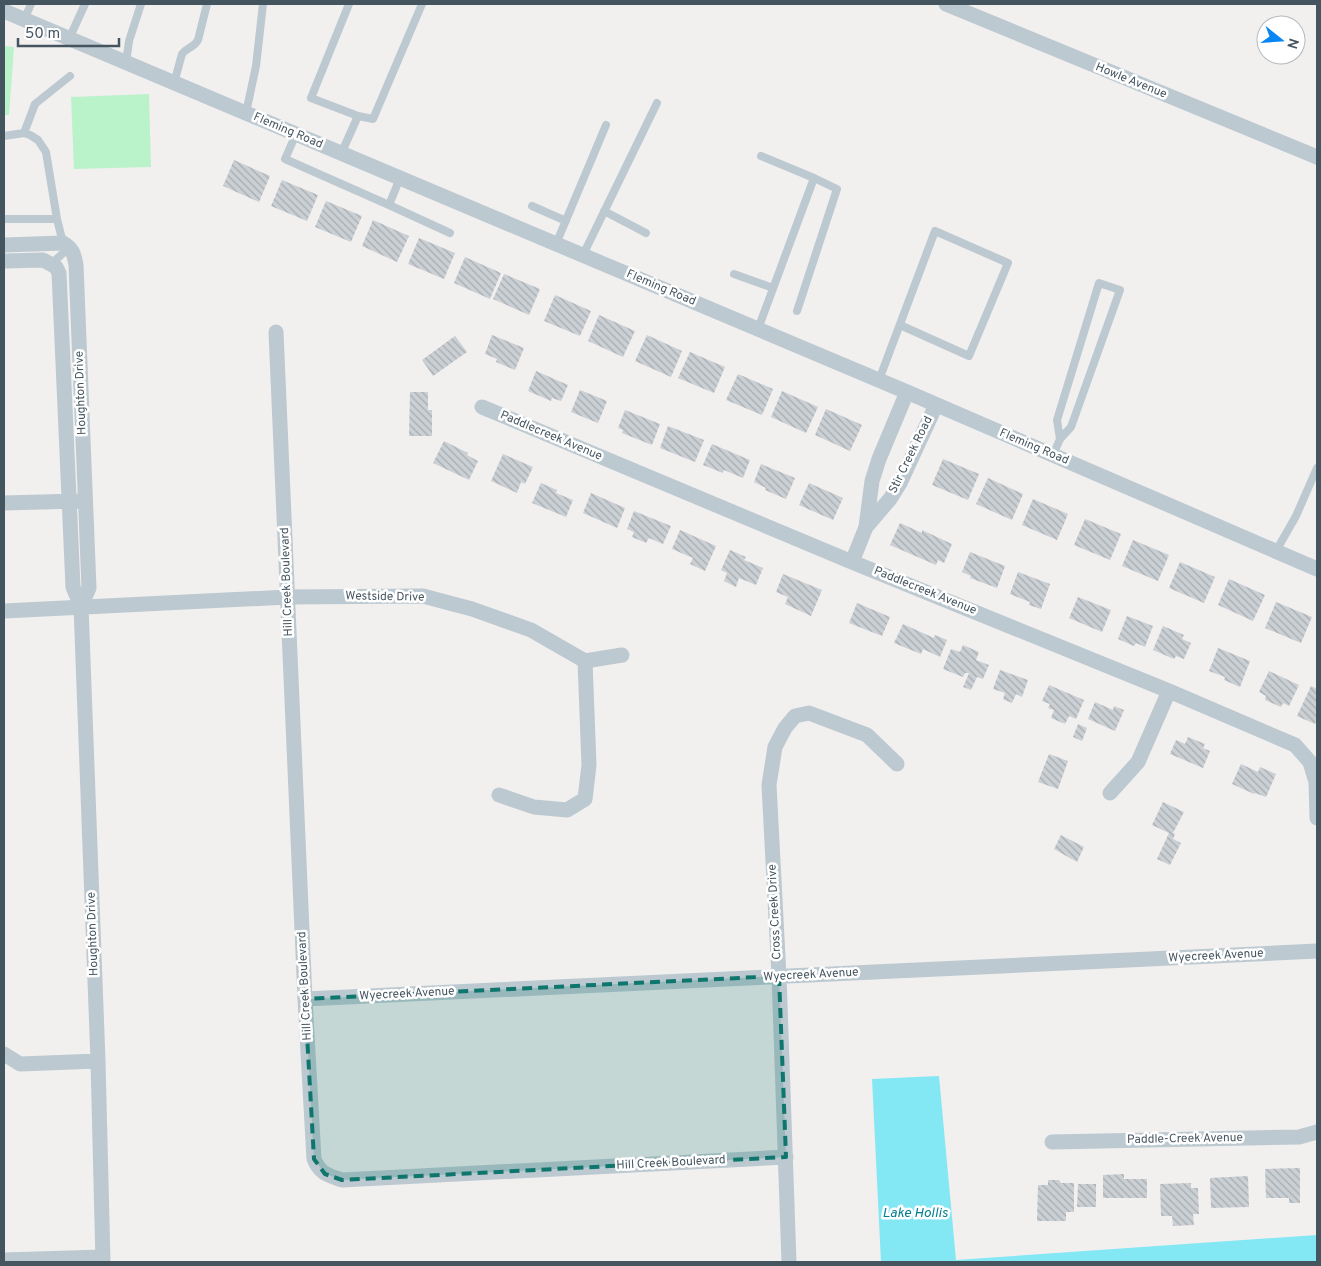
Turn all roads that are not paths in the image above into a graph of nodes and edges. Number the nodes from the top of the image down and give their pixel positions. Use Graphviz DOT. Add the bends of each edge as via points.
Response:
graph roads {
  1 [pos="6,4"];
  2 [pos="31,4"];
  3 [pos="85,4"];
  4 [pos="141,4"];
  5 [pos="207,4"];
  6 [pos="263,4"];
  7 [pos="349,4"];
  8 [pos="422,4"];
  9 [pos="946,4"];
  10 [pos="4,7"];
  11 [pos="4,11"];
  12 [pos="24,20"];
  13 [pos="70,39"];
  14 [pos="126,63"];
  15 [pos="70,76"];
  16 [pos="174,83"];
  17 [pos="657,103"];
  18 [pos="246,113"];
  19 [pos="358,116"];
  20 [pos="606,125"];
  21 [pos="24,133"];
  22 [pos="296,134"];
  23 [pos="4,136"];
  24 [pos="342,154"];
  25 [pos="761,156"];
  26 [pos="1317,157"];
  27 [pos="400,178"];
  28 [pos="814,178"];
  29 [pos="389,205"];
  30 [pos="532,206"];
  31 [pos="604,211"];
  32 [pos="4,219"];
  33 [pos="57,219"];
  34 [pos="566,221"];
  35 [pos="450,232"];
  36 [pos="646,233"];
  37 [pos="556,244"];
  38 [pos="4,245"];
  39 [pos="67,245"];
  40 [pos="583,255"];
  41 [pos="4,261"];
  42 [pos="52,264"];
  43 [pos="734,274"];
  44 [pos="774,288"];
  45 [pos="797,311"];
  46 [pos="900,325"];
  47 [pos="758,329"];
  48 [pos="276,332"];
  49 [pos="879,380"];
  50 [pos="81,387"];
  51 [pos="64,388"];
  52 [pos="907,392"];
  53 [pos="936,405"];
  54 [pos="482,406"];
  55 [pos="1060,439"];
  56 [pos="1053,455"];
  57 [pos="1317,468"];
  58 [pos="68,501"];
  59 [pos="85,501"];
  60 [pos="4,503"];
  61 [pos="866,527"];
  62 [pos="1276,551"];
  63 [pos="852,562"];
  64 [pos="1317,569"];
  65 [pos="288,597"];
  66 [pos="81,606"];
  67 [pos="4,611"];
  68 [pos="622,654"];
  69 [pos="585,661"];
  70 [pos="1169,691"];
  71 [pos="897,764"];
  72 [pos="1110,793"];
  73 [pos="499,796"];
  74 [pos="1317,818"];
  75 [pos="1317,951"];
  76 [pos="778,976"];
  77 [pos="305,999"];
  78 [pos="4,1054"];
  79 [pos="98,1061"];
  80 [pos="1317,1132"];
  81 [pos="1052,1142"];
  82 [pos="786,1158"];
  83 [pos="103,1259"];
  84 [pos="4,1260"];
  85 [pos="789,1262"];
  1 -- 10 [label="lane"];
  2 -- 12 [label="lane"];
  3 -- 13 [label="lane"];
  4 -- 14 [label="lane"];
  5 -- 16 [label="lane" via="198,40 182,54"];
  6 -- 18 [label="lane" via="256,66"];
  7 -- 19 [label="lane" via="311,98"];
  8 -- 19 [label="lane" via="373,119"];
  9 -- 26 [label="street, Howle Avenue"];
  11 -- 12 [label="street, Fleming Road"];
  12 -- 13 [label="street, Fleming Road"];
  13 -- 14 [label="street, Fleming Road"];
  14 -- 16 [label="street, Fleming Road"];
  15 -- 21 [label="lane" via="35,104"];
  16 -- 18 [label="street, Fleming Road"];
  17 -- 31 [label="lane"];
  18 -- 22 [label="street, Fleming Road"];
  19 -- 24 [label="lane"];
  20 -- 34 [label="lane"];
  21 -- 23 [label="lane"];
  21 -- 33 [label="lane" via="38,140 46,152"];
  22 -- 24 [label="street, Fleming Road"];
  22 -- 29 [label="lane" via="285,159"];
  24 -- 27 [label="street, Fleming Road"];
  25 -- 28 [label="lane"];
  27 -- 29 [label="lane"];
  27 -- 37 [label="street, Fleming Road"];
  28 -- 44 [label="lane"];
  28 -- 45 [label="lane" via="837,189"];
  29 -- 35 [label="lane"];
  30 -- 34 [label="lane"];
  31 -- 36 [label="lane"];
  31 -- 40 [label="lane"];
  32 -- 33 [label="lane"];
  33 -- 39 [label="lane"];
  34 -- 37 [label="lane"];
  37 -- 40 [label="street, Fleming Road"];
  38 -- 39 [label="street"];
  39 -- 42 [label="lane"];
  39 -- 50 [label="street, Houghton Drive" via="75,256 76,265"];
  40 -- 47 [label="street, Fleming Road"];
  41 -- 42 [label="street" via="43,260"];
  42 -- 51 [label="street, Houghton Drive" via="58,273"];
  43 -- 44 [label="lane"];
  44 -- 47 [label="lane"];
  46 -- 46 [label="lane" via="970,356 1008,263 936,231"];
  46 -- 49 [label="lane"];
  47 -- 49 [label="street, Fleming Road"];
  48 -- 65 [label="street, Hill Creek Boulevard"];
  49 -- 52 [label="street, Fleming Road"];
  50 -- 51 [label="lane"];
  50 -- 59 [label="street, Houghton Drive"];
  51 -- 58 [label="street, Houghton Drive"];
  52 -- 53 [label="street, Fleming Road"];
  52 -- 61 [label="street, Stir Creek Road" via="872,480"];
  53 -- 56 [label="street, Fleming Road"];
  53 -- 61 [label="street, Stir Creek Road" via="900,483"];
  54 -- 63 [label="street, Paddlecreek Avenue"];
  55 -- 55 [label="lane" via="1071,427 1120,290 1099,283 1057,420"];
  55 -- 56 [label="lane"];
  56 -- 62 [label="street, Fleming Road"];
  57 -- 62 [label="lane"];
  58 -- 59 [label="street"];
  58 -- 60 [label="street"];
  58 -- 66 [label="street, Houghton Drive" via="73,587"];
  59 -- 66 [label="street, Houghton Drive" via="89,588"];
  61 -- 63 [label="street, Stir Creek Road"];
  62 -- 64 [label="street, Fleming Road"];
  63 -- 70 [label="street, Paddlecreek Avenue"];
  65 -- 66 [label="street, Westside Drive"];
  65 -- 69 [label="street, Westside Drive" via="423,596 531,630"];
  65 -- 77 [label="street, Hill Creek Boulevard"];
  66 -- 67 [label="street, Westside Drive"];
  66 -- 79 [label="street, Houghton Drive"];
  68 -- 69 [label="street"];
  69 -- 73 [label="street" via="589,765 585,798 566,810 534,807"];
  70 -- 72 [label="street" via="1138,762"];
  70 -- 74 [label="street, Paddlecreek Avenue" via="1295,745 1310,762 1316,782"];
  71 -- 76 [label="street, Cross Creek Drive" via="867,735 809,713 795,716 785,728 775,747 769,785"];
  75 -- 76 [label="street, Wyecreek Avenue"];
  76 -- 77 [label="street, Wyecreek Avenue"];
  76 -- 82 [label="street, Cross Creek Drive"];
  77 -- 82 [label="street, Hill Creek Boulevard" via="314,1159 325,1174 342,1180"];
  78 -- 79 [label="street" via="20,1064"];
  79 -- 83 [label="street, Houghton Drive"];
  80 -- 81 [label="street, Paddle-Creek Avenue" via="1298,1137"];
  82 -- 85 [label="street, Cross Creek Drive"];
  83 -- 84 [label="street"];
}
